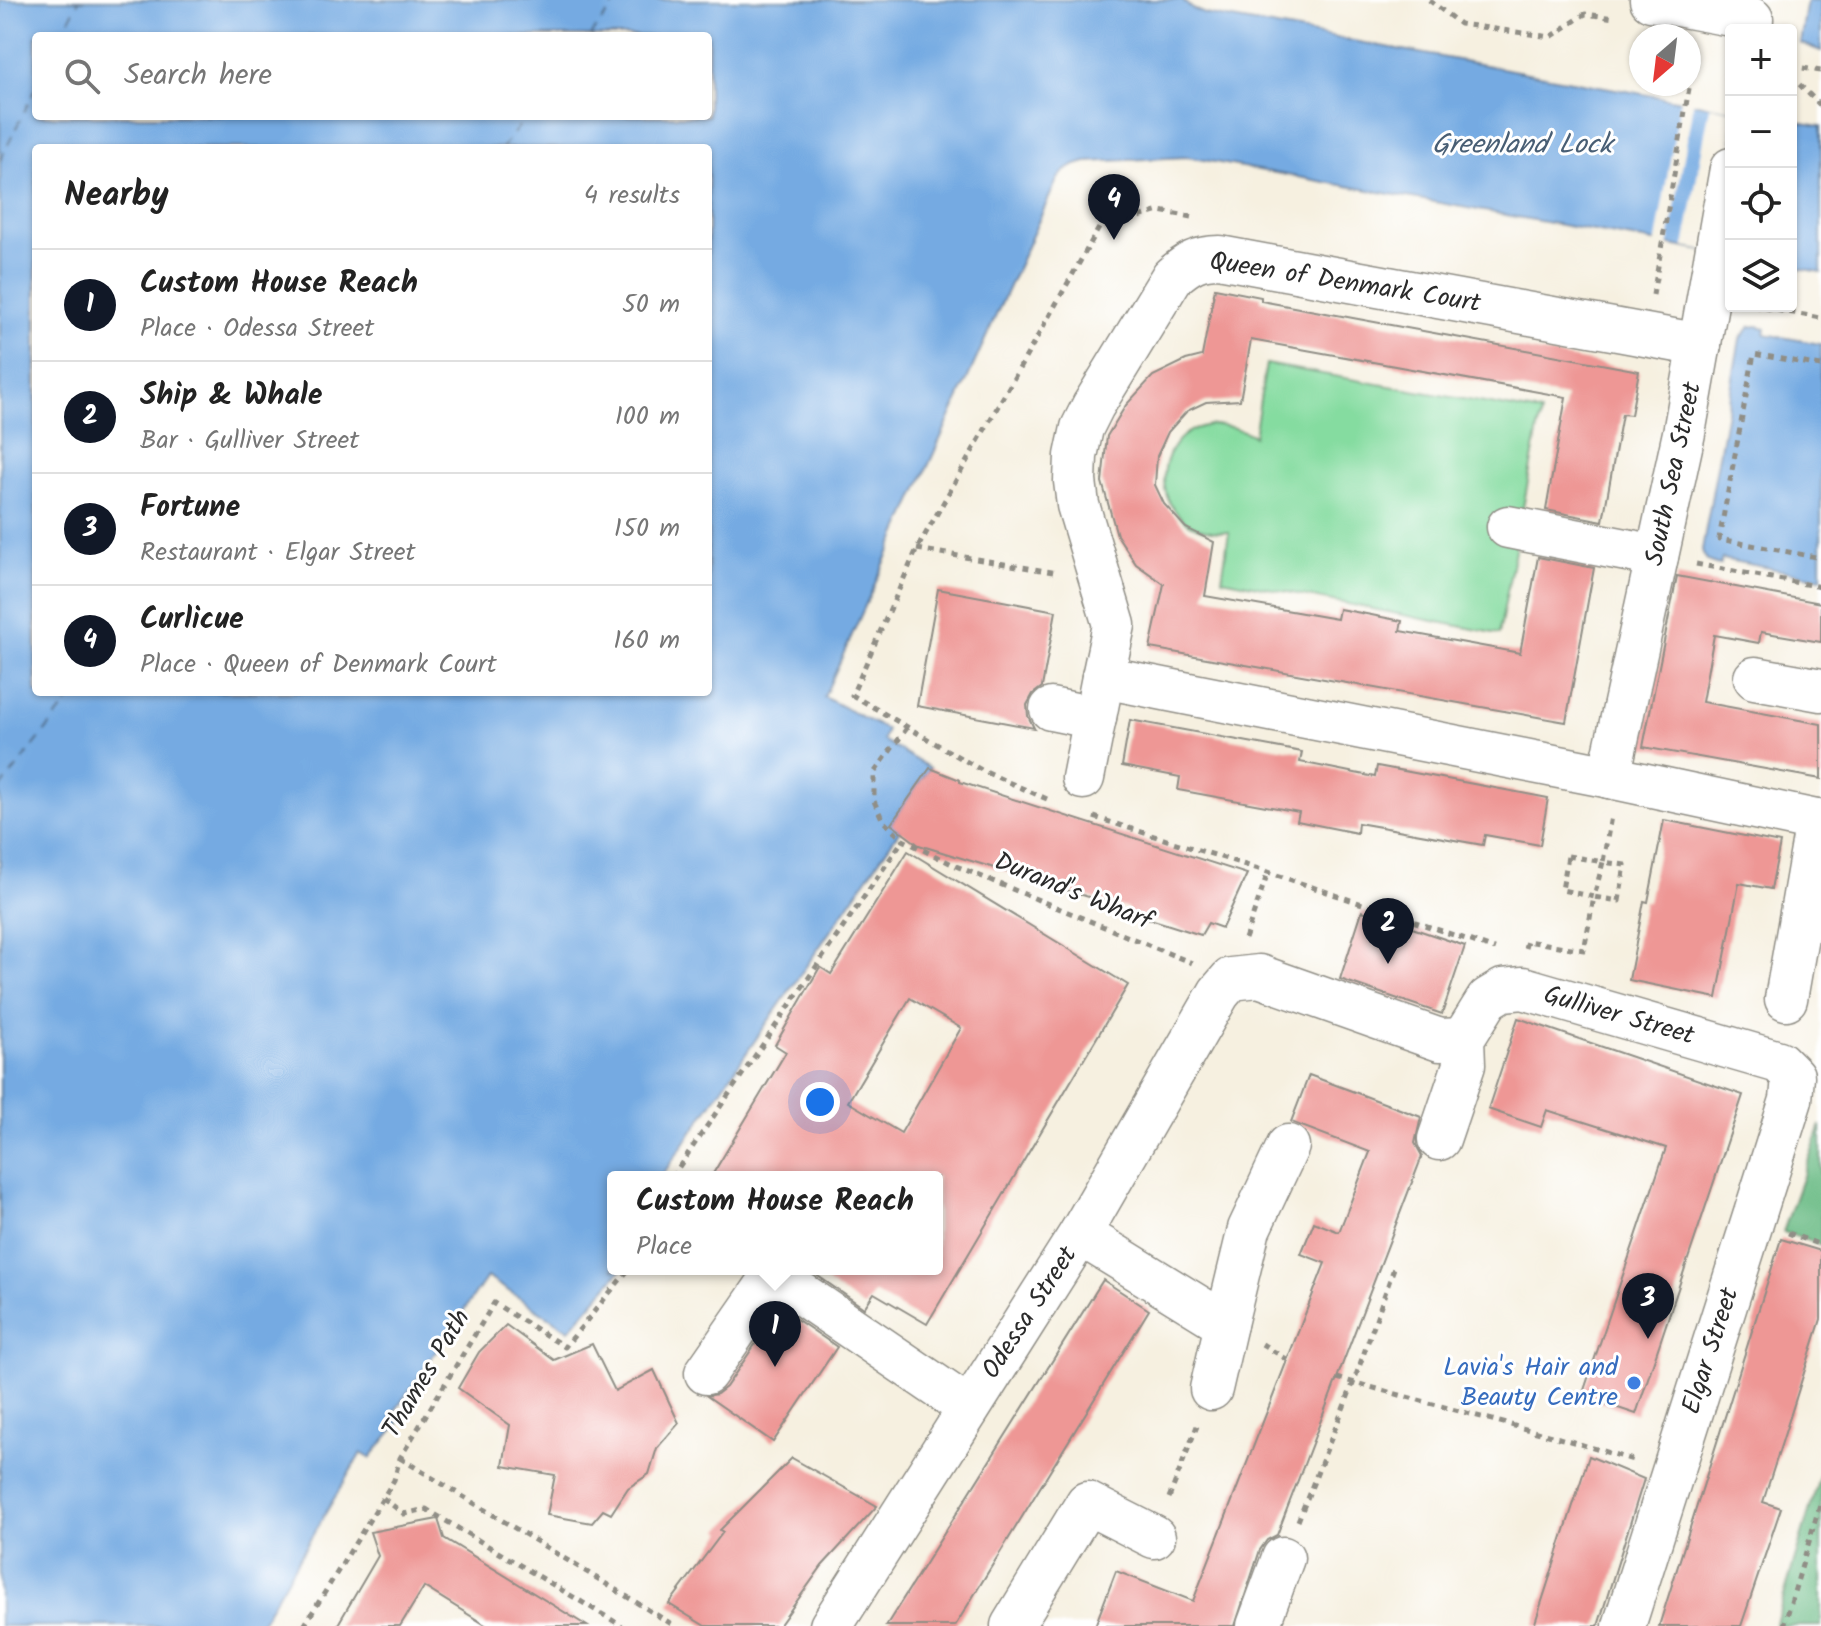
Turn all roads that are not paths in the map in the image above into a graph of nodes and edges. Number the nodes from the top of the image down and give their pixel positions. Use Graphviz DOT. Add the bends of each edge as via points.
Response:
graph roads {
  1 [pos="1639,10"];
  2 [pos="1753,16"];
  3 [pos="1725,203"];
  4 [pos="1700,345"];
  5 [pos="1508,527"];
  6 [pos="1657,556"];
  7 [pos="1103,677"];
  8 [pos="1755,678"];
  9 [pos="1821,690"];
  10 [pos="1051,709"];
  11 [pos="1095,718"];
  12 [pos="1083,778"];
  13 [pos="1613,778"];
  14 [pos="1819,822"];
  15 [pos="1786,999"];
  16 [pos="1463,1039"];
  17 [pos="1793,1076"];
  18 [pos="1439,1139"];
  19 [pos="1288,1146"];
  20 [pos="1080,1234"];
  21 [pos="1226,1324"];
  22 [pos="706,1373"];
  23 [pos="1211,1389"];
  24 [pos="969,1408"];
  25 [pos="1154,1537"];
  26 [pos="1283,1558"];
  27 [pos="831,1626"];
  28 [pos="1012,1626"];
  29 [pos="1258,1626"];
  30 [pos="1624,1626"];
  1 -- 2 [label="street"];
  3 -- 4 [label="street, South Sea Street"];
  4 -- 6 [label="street, South Sea Street"];
  4 -- 7 [label="street, Queen of Denmark Court" via="1219,257 1187,263 1172,277 1082,428 1078,505 1114,625"];
  5 -- 6 [label="street"];
  6 -- 13 [label="street, South Sea Street"];
  7 -- 11 [label="street, Queen of Denmark Court"];
  7 -- 13 [label="street"];
  8 -- 9 [label="street"];
  10 -- 11 [label="street"];
  11 -- 12 [label="street, Queen of Denmark Court"];
  13 -- 14 [label="street"];
  14 -- 15 [label="street"];
  16 -- 17 [label="street, Gulliver Street" via="1488,999 1522,973 1779,1062"];
  16 -- 18 [label="street, Gulliver Street" via="1464,1065"];
  16 -- 20 [label="street, Odessa Street" via="1440,1040 1259,976 1231,979"];
  17 -- 30 [label="street, Elgar Street" via="1791,1100"];
  19 -- 21 [label="street" via="1249,1229"];
  20 -- 21 [label="street"];
  20 -- 24 [label="street, Odessa Street"];
  21 -- 23 [label="street"];
  22 -- 24 [label="street" via="774,1275"];
  24 -- 27 [label="street, Odessa Street"];
  25 -- 28 [label="street" via="1087,1503"];
  26 -- 29 [label="street"];
}
